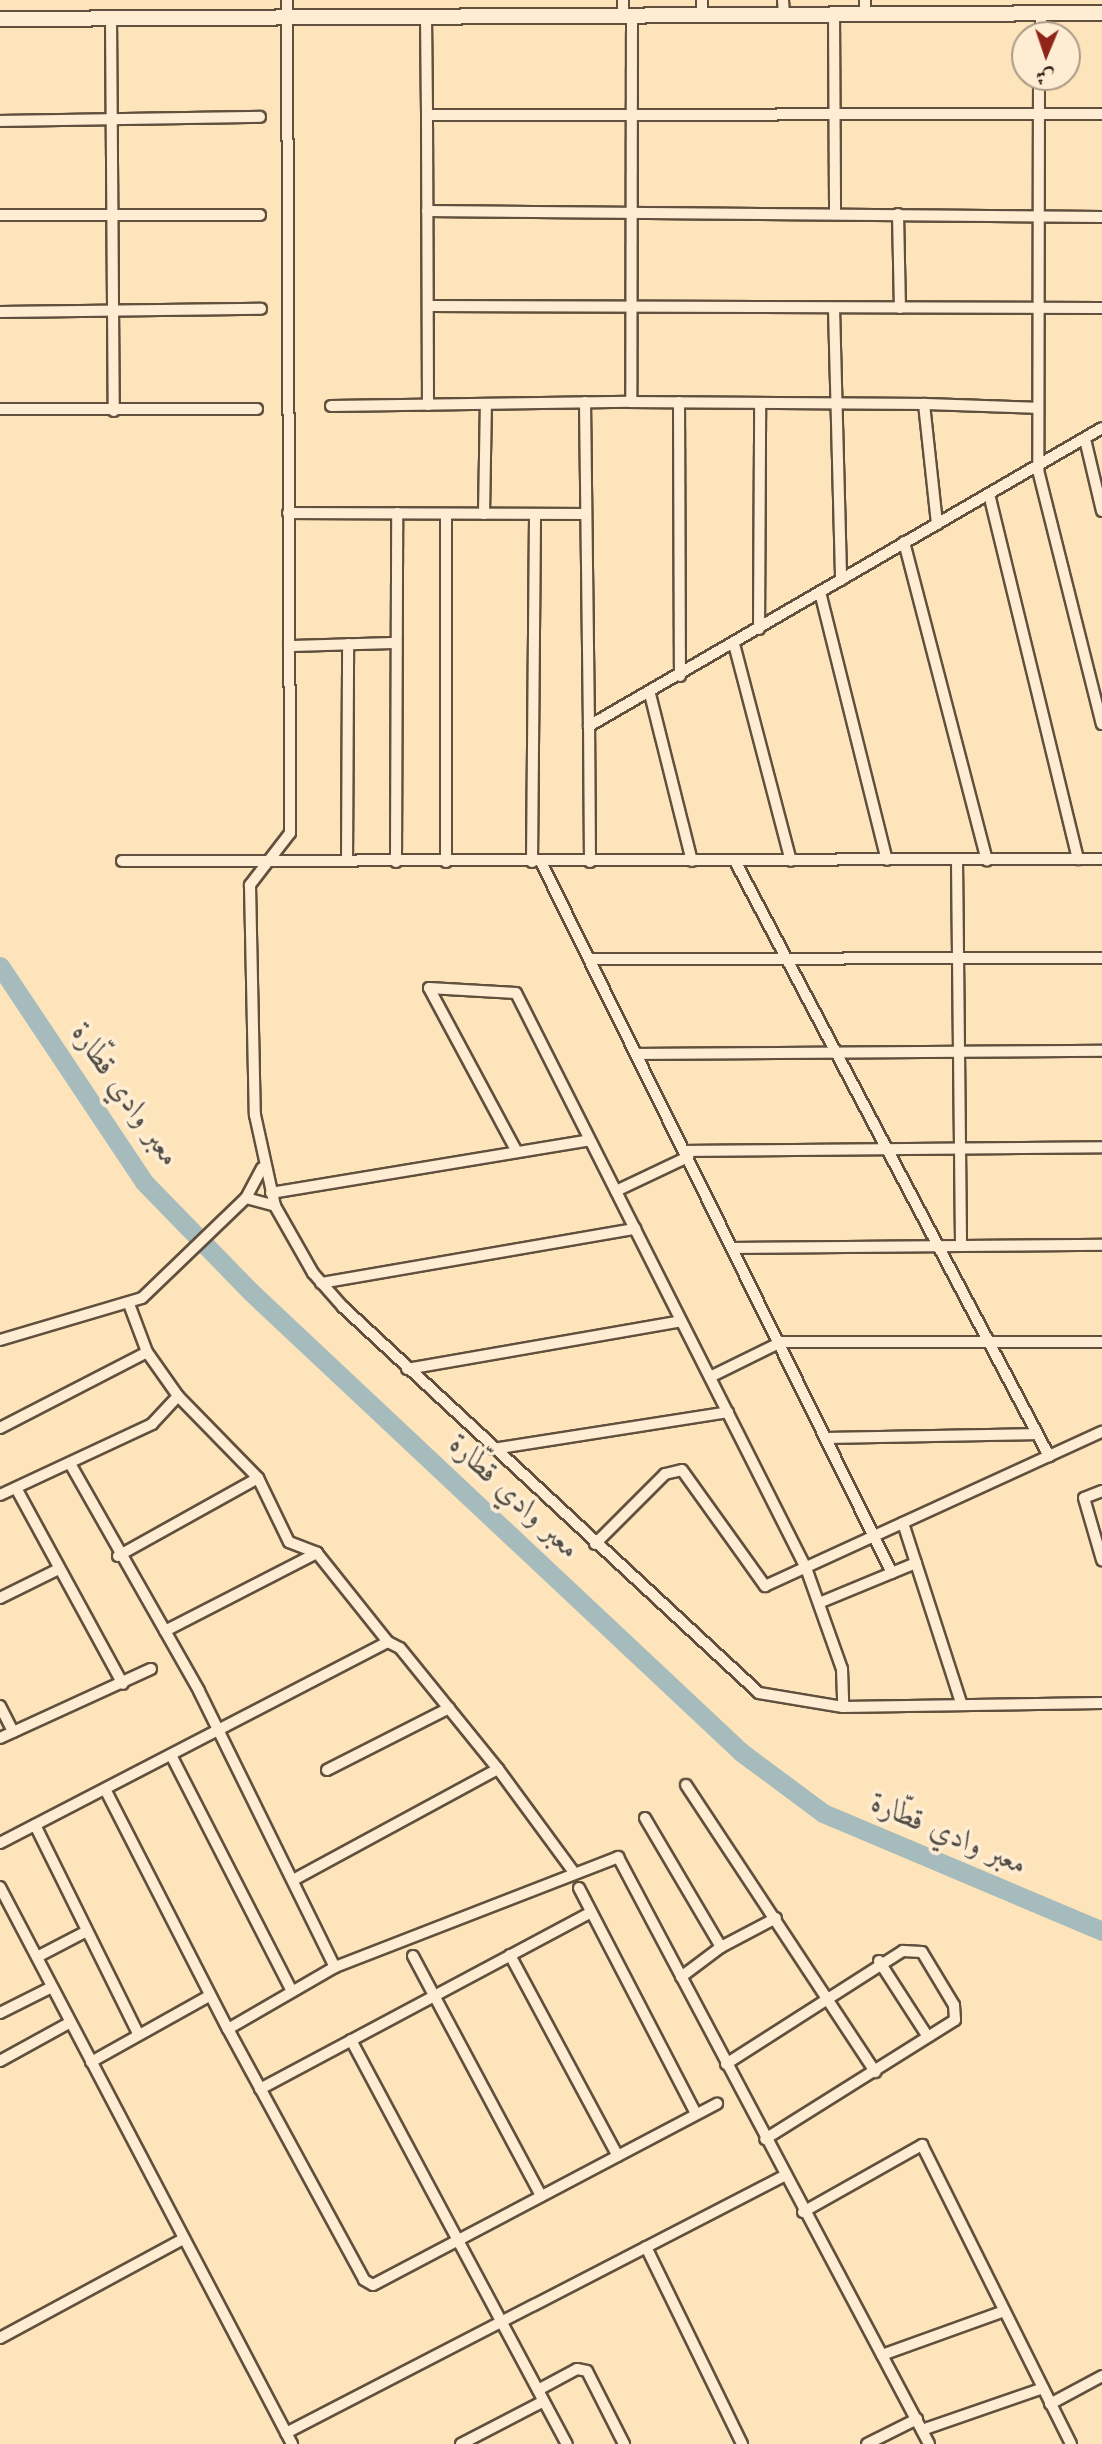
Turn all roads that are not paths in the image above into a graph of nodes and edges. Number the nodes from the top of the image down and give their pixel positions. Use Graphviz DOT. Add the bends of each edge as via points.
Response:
graph roads {
  1 [pos="287,0"];
  2 [pos="623,0"];
  3 [pos="702,7"];
  4 [pos="783,7"];
  5 [pos="865,7"];
  6 [pos="955,7"];
  7 [pos="1102,13"];
  8 [pos="1041,14"];
  9 [pos="627,15"];
  10 [pos="834,15"];
  11 [pos="426,16"];
  12 [pos="111,18"];
  13 [pos="287,18"];
  14 [pos="0,19"];
  15 [pos="1041,21"];
  16 [pos="1039,91"];
  17 [pos="835,113"];
  18 [pos="1038,113"];
  19 [pos="1102,114"];
  20 [pos="427,115"];
  21 [pos="632,116"];
  22 [pos="260,117"];
  23 [pos="0,121"];
  24 [pos="112,121"];
  25 [pos="631,210"];
  26 [pos="428,211"];
  27 [pos="835,213"];
  28 [pos="898,214"];
  29 [pos="0,215"];
  30 [pos="260,215"];
  31 [pos="112,216"];
  32 [pos="1036,217"];
  33 [pos="1102,217"];
  34 [pos="428,306"];
  35 [pos="631,307"];
  36 [pos="834,308"];
  37 [pos="900,308"];
  38 [pos="1102,308"];
  39 [pos="261,309"];
  40 [pos="1039,309"];
  41 [pos="113,311"];
  42 [pos="0,312"];
  43 [pos="585,402"];
  44 [pos="631,402"];
  45 [pos="679,402"];
  46 [pos="760,403"];
  47 [pos="834,403"];
  48 [pos="486,404"];
  49 [pos="924,404"];
  50 [pos="428,405"];
  51 [pos="331,406"];
  52 [pos="1037,408"];
  53 [pos="257,409"];
  54 [pos="0,410"];
  55 [pos="114,411"];
  56 [pos="1102,428"];
  57 [pos="1085,439"];
  58 [pos="1038,470"];
  59 [pos="989,494"];
  60 [pos="1102,510"];
  61 [pos="288,513"];
  62 [pos="397,513"];
  63 [pos="446,514"];
  64 [pos="484,514"];
  65 [pos="535,514"];
  66 [pos="586,514"];
  67 [pos="937,524"];
  68 [pos="904,542"];
  69 [pos="841,580"];
  70 [pos="820,592"];
  71 [pos="759,629"];
  72 [pos="396,643"];
  73 [pos="348,644"];
  74 [pos="734,644"];
  75 [pos="289,646"];
  76 [pos="680,676"];
  77 [pos="650,694"];
  78 [pos="1102,724"];
  79 [pos="589,726"];
  80 [pos="1079,859"];
  81 [pos="1102,859"];
  82 [pos="268,860"];
  83 [pos="887,860"];
  84 [pos="957,860"];
  85 [pos="987,860"];
  86 [pos="122,861"];
  87 [pos="347,861"];
  88 [pos="692,861"];
  89 [pos="735,861"];
  90 [pos="791,861"];
  91 [pos="396,862"];
  92 [pos="446,862"];
  93 [pos="536,862"];
  94 [pos="590,862"];
  95 [pos="589,958"];
  96 [pos="787,958"];
  97 [pos="958,958"];
  98 [pos="1102,958"];
  99 [pos="1102,1051"];
  100 [pos="959,1052"];
  101 [pos="836,1053"];
  102 [pos="636,1054"];
  103 [pos="590,1140"];
  104 [pos="1102,1147"];
  105 [pos="960,1148"];
  106 [pos="888,1149"];
  107 [pos="517,1152"];
  108 [pos="686,1154"];
  109 [pos="262,1168"];
  110 [pos="616,1191"];
  111 [pos="271,1193"];
  112 [pos="246,1198"];
  113 [pos="275,1206"];
  114 [pos="635,1229"];
  115 [pos="1102,1245"];
  116 [pos="938,1246"];
  117 [pos="961,1246"];
  118 [pos="734,1248"];
  119 [pos="321,1283"];
  120 [pos="129,1304"];
  121 [pos="681,1321"];
  122 [pos="0,1340"];
  123 [pos="781,1342"];
  124 [pos="989,1342"];
  125 [pos="1102,1342"];
  126 [pos="147,1352"];
  127 [pos="407,1369"];
  128 [pos="710,1377"];
  129 [pos="178,1396"];
  130 [pos="727,1412"];
  131 [pos="0,1428"];
  132 [pos="1102,1432"];
  133 [pos="1037,1434"];
  134 [pos="830,1438"];
  135 [pos="493,1449"];
  136 [pos="1049,1456"];
  137 [pos="72,1467"];
  138 [pos="258,1478"];
  139 [pos="16,1488"];
  140 [pos="1102,1491"];
  141 [pos="0,1495"];
  142 [pos="904,1523"];
  143 [pos="878,1535"];
  144 [pos="595,1544"];
  145 [pos="317,1553"];
  146 [pos="118,1556"];
  147 [pos="1102,1560"];
  148 [pos="916,1563"];
  149 [pos="806,1567"];
  150 [pos="59,1569"];
  151 [pos="892,1573"];
  152 [pos="0,1598"];
  153 [pos="819,1603"];
  154 [pos="165,1631"];
  155 [pos="388,1642"];
  156 [pos="151,1669"];
  157 [pos="123,1684"];
  158 [pos="961,1703"];
  159 [pos="1102,1703"];
  160 [pos="0,1706"];
  161 [pos="843,1707"];
  162 [pos="449,1708"];
  163 [pos="220,1731"];
  164 [pos="13,1732"];
  165 [pos="0,1738"];
  166 [pos="171,1755"];
  167 [pos="498,1769"];
  168 [pos="327,1770"];
  169 [pos="685,1785"];
  170 [pos="105,1789"];
  171 [pos="645,1818"];
  172 [pos="35,1825"];
  173 [pos="0,1843"];
  174 [pos="573,1871"];
  175 [pos="295,1879"];
  176 [pos="0,1887"];
  177 [pos="579,1888"];
  178 [pos="591,1912"];
  179 [pos="776,1918"];
  180 [pos="88,1931"];
  181 [pos="721,1947"];
  182 [pos="510,1955"];
  183 [pos="412,1956"];
  184 [pos="37,1957"];
  185 [pos="879,1961"];
  186 [pos="335,1967"];
  187 [pos="681,1977"];
  188 [pos="51,1987"];
  189 [pos="291,1990"];
  190 [pos="209,1996"];
  191 [pos="432,1997"];
  192 [pos="827,1997"];
  193 [pos="0,2012"];
  194 [pos="69,2023"];
  195 [pos="228,2029"];
  196 [pos="139,2035"];
  197 [pos="928,2037"];
  198 [pos="351,2040"];
  199 [pos="0,2061"];
  200 [pos="91,2062"];
  201 [pos="726,2064"];
  202 [pos="875,2071"];
  203 [pos="260,2089"];
  204 [pos="717,2104"];
  205 [pos="696,2115"];
  206 [pos="765,2139"];
  207 [pos="618,2155"];
  208 [pos="784,2176"];
  209 [pos="541,2196"];
  210 [pos="803,2212"];
  211 [pos="183,2239"];
  212 [pos="460,2239"];
  213 [pos="646,2247"];
  214 [pos="1004,2311"];
  215 [pos="502,2322"];
  216 [pos="0,2339"];
  217 [pos="882,2355"];
  218 [pos="1102,2376"];
  219 [pos="1042,2388"];
  220 [pos="538,2390"];
  221 [pos="544,2401"];
  222 [pos="1051,2404"];
  223 [pos="917,2419"];
  224 [pos="922,2430"];
  225 [pos="286,2433"];
  226 [pos="292,2444"];
  227 [pos="461,2444"];
  228 [pos="567,2444"];
  229 [pos="624,2444"];
  230 [pos="742,2444"];
  231 [pos="867,2444"];
  232 [pos="929,2444"];
  233 [pos="1071,2444"];
  1 -- 13 [label="street"];
  2 -- 9 [label="street"];
  3 -- 4 [label="street"];
  3 -- 9 [label="street"];
  4 -- 10 [label="street"];
  5 -- 6 [label="street"];
  5 -- 10 [label="street"];
  6 -- 8 [label="street"];
  7 -- 8 [label="street"];
  8 -- 15 [label="street"];
  9 -- 11 [label="street"];
  9 -- 21 [label="street"];
  10 -- 17 [label="street"];
  11 -- 13 [label="street"];
  11 -- 20 [label="street"];
  12 -- 13 [label="street"];
  12 -- 14 [label="street"];
  12 -- 24 [label="street"];
  13 -- 61 [label="street"];
  16 -- 18 [label="street"];
  17 -- 18 [label="street"];
  17 -- 21 [label="street"];
  17 -- 27 [label="street"];
  18 -- 19 [label="street"];
  18 -- 32 [label="street"];
  20 -- 21 [label="street"];
  20 -- 26 [label="street"];
  21 -- 25 [label="street"];
  22 -- 24 [label="street"];
  23 -- 24 [label="street"];
  24 -- 31 [label="street"];
  25 -- 26 [label="street"];
  25 -- 27 [label="street"];
  25 -- 35 [label="street"];
  26 -- 34 [label="street"];
  27 -- 28 [label="street"];
  28 -- 32 [label="street"];
  28 -- 37 [label="street"];
  29 -- 31 [label="street"];
  30 -- 31 [label="street"];
  31 -- 41 [label="street"];
  32 -- 33 [label="street"];
  32 -- 40 [label="street"];
  34 -- 35 [label="street"];
  34 -- 50 [label="street"];
  35 -- 36 [label="street"];
  35 -- 44 [label="street"];
  36 -- 37 [label="street"];
  36 -- 47 [label="street"];
  37 -- 40 [label="street"];
  38 -- 40 [label="street"];
  39 -- 41 [label="street"];
  40 -- 52 [label="street"];
  41 -- 42 [label="street"];
  41 -- 55 [label="street"];
  43 -- 44 [label="street"];
  43 -- 48 [label="street"];
  43 -- 66 [label="street"];
  44 -- 45 [label="street"];
  45 -- 46 [label="street"];
  45 -- 76 [label="street"];
  46 -- 47 [label="street"];
  46 -- 71 [label="street"];
  47 -- 49 [label="street"];
  47 -- 69 [label="street"];
  48 -- 50 [label="street"];
  48 -- 64 [label="street"];
  49 -- 52 [label="street"];
  49 -- 67 [label="street"];
  50 -- 51 [label="street"];
  52 -- 58 [label="street"];
  53 -- 55 [label="street"];
  54 -- 55 [label="street"];
  56 -- 57 [label="street"];
  57 -- 58 [label="street"];
  57 -- 60 [label="street"];
  58 -- 59 [label="street"];
  58 -- 78 [label="street"];
  59 -- 67 [label="street"];
  59 -- 80 [label="street"];
  61 -- 62 [label="street"];
  61 -- 75 [label="street"];
  62 -- 63 [label="street"];
  62 -- 72 [label="street"];
  63 -- 64 [label="street"];
  63 -- 92 [label="street"];
  64 -- 65 [label="street"];
  65 -- 66 [label="street"];
  65 -- 93 [label="street"];
  66 -- 79 [label="street"];
  67 -- 68 [label="street"];
  68 -- 69 [label="street"];
  68 -- 85 [label="street"];
  69 -- 70 [label="street"];
  70 -- 71 [label="street"];
  70 -- 83 [label="street"];
  71 -- 74 [label="street"];
  72 -- 73 [label="street"];
  72 -- 91 [label="street"];
  73 -- 75 [label="street"];
  73 -- 87 [label="street"];
  74 -- 76 [label="street"];
  74 -- 90 [label="street"];
  75 -- 82 [label="street" via="290,833 284,848"];
  76 -- 77 [label="street"];
  77 -- 79 [label="street"];
  77 -- 88 [label="street"];
  79 -- 94 [label="street"];
  80 -- 81 [label="street"];
  80 -- 85 [label="street"];
  82 -- 86 [label="street"];
  82 -- 87 [label="street"];
  82 -- 109 [label="street" via="250,885 251,1021"];
  83 -- 84 [label="street"];
  83 -- 90 [label="street"];
  84 -- 85 [label="street"];
  84 -- 97 [label="street"];
  87 -- 91 [label="street"];
  88 -- 89 [label="street"];
  88 -- 94 [label="street"];
  89 -- 90 [label="street"];
  89 -- 96 [label="street"];
  91 -- 92 [label="street"];
  92 -- 93 [label="street"];
  93 -- 94 [label="street"];
  93 -- 95 [label="street"];
  95 -- 96 [label="street"];
  95 -- 102 [label="street"];
  96 -- 97 [label="street"];
  96 -- 101 [label="street"];
  97 -- 98 [label="street"];
  97 -- 100 [label="street"];
  99 -- 100 [label="street"];
  100 -- 101 [label="street"];
  100 -- 105 [label="street"];
  101 -- 102 [label="street"];
  101 -- 106 [label="street"];
  102 -- 108 [label="street"];
  103 -- 107 [label="street"];
  103 -- 107 [label="street" via="516,993 429,988"];
  103 -- 110 [label="street"];
  104 -- 105 [label="street"];
  105 -- 106 [label="street"];
  105 -- 117 [label="street"];
  106 -- 108 [label="street"];
  106 -- 116 [label="street"];
  107 -- 111 [label="street"];
  108 -- 110 [label="street"];
  108 -- 118 [label="street"];
  109 -- 111 [label="street"];
  109 -- 112 [label="street"];
  110 -- 114 [label="street"];
  111 -- 113 [label="street"];
  112 -- 113 [label="street"];
  112 -- 120 [label="street" via="188,1258"];
  113 -- 119 [label="street"];
  114 -- 119 [label="street"];
  114 -- 121 [label="street"];
  115 -- 117 [label="street"];
  116 -- 117 [label="street"];
  116 -- 118 [label="street"];
  116 -- 124 [label="street"];
  118 -- 123 [label="street"];
  119 -- 127 [label="street"];
  120 -- 122 [label="street"];
  120 -- 126 [label="street"];
  121 -- 127 [label="street"];
  121 -- 128 [label="street"];
  123 -- 124 [label="street"];
  123 -- 128 [label="street"];
  123 -- 134 [label="street"];
  124 -- 125 [label="street"];
  124 -- 133 [label="street"];
  126 -- 129 [label="street"];
  126 -- 131 [label="street"];
  127 -- 135 [label="street"];
  128 -- 130 [label="street"];
  129 -- 137 [label="street" via="152,1424"];
  129 -- 138 [label="street"];
  130 -- 135 [label="street"];
  130 -- 149 [label="street"];
  132 -- 136 [label="street"];
  133 -- 134 [label="street"];
  133 -- 136 [label="street"];
  134 -- 143 [label="street"];
  135 -- 144 [label="street"];
  136 -- 142 [label="street"];
  137 -- 139 [label="street"];
  137 -- 146 [label="street"];
  138 -- 145 [label="street" via="289,1542"];
  138 -- 146 [label="street"];
  139 -- 141 [label="street"];
  139 -- 150 [label="street"];
  140 -- 147 [label="street" via="1084,1498"];
  142 -- 143 [label="street"];
  142 -- 148 [label="street"];
  143 -- 149 [label="street"];
  143 -- 151 [label="street"];
  144 -- 149 [label="street" via="665,1474 682,1469 758,1581 765,1586"];
  144 -- 161 [label="street" via="747,1685 785,1702"];
  145 -- 154 [label="street"];
  145 -- 155 [label="street"];
  146 -- 154 [label="street"];
  148 -- 151 [label="street"];
  148 -- 158 [label="street"];
  149 -- 153 [label="street"];
  150 -- 152 [label="street"];
  150 -- 157 [label="street"];
  151 -- 153 [label="street"];
  153 -- 161 [label="street" via="842,1669"];
  154 -- 163 [label="street"];
  155 -- 162 [label="street" via="400,1648"];
  155 -- 163 [label="street"];
  156 -- 157 [label="street"];
  157 -- 164 [label="street"];
  158 -- 159 [label="street"];
  158 -- 161 [label="street"];
  160 -- 164 [label="street"];
  162 -- 167 [label="street"];
  162 -- 168 [label="street"];
  163 -- 166 [label="street"];
  163 -- 175 [label="street"];
  164 -- 165 [label="street"];
  166 -- 170 [label="street"];
  166 -- 189 [label="street"];
  167 -- 174 [label="street"];
  167 -- 175 [label="street"];
  169 -- 179 [label="street"];
  170 -- 172 [label="street"];
  170 -- 190 [label="street"];
  171 -- 181 [label="street"];
  172 -- 173 [label="street"];
  172 -- 180 [label="street"];
  174 -- 186 [label="street"];
  174 -- 187 [label="street" via="618,1857"];
  175 -- 186 [label="street"];
  176 -- 184 [label="street"];
  177 -- 178 [label="street"];
  178 -- 182 [label="street"];
  178 -- 205 [label="street"];
  179 -- 181 [label="street"];
  179 -- 192 [label="street"];
  180 -- 184 [label="street"];
  180 -- 196 [label="street"];
  181 -- 187 [label="street"];
  182 -- 191 [label="street"];
  182 -- 207 [label="street"];
  183 -- 191 [label="street"];
  184 -- 188 [label="street"];
  185 -- 192 [label="street"];
  185 -- 197 [label="street"];
  185 -- 197 [label="street" via="922,1952 954,2005 955,2020"];
  186 -- 189 [label="street"];
  187 -- 201 [label="street"];
  188 -- 193 [label="street"];
  188 -- 194 [label="street"];
  189 -- 195 [label="street"];
  190 -- 195 [label="street"];
  190 -- 196 [label="street"];
  191 -- 198 [label="street"];
  191 -- 209 [label="street"];
  192 -- 201 [label="street"];
  192 -- 202 [label="street"];
  194 -- 199 [label="street"];
  194 -- 200 [label="street"];
  195 -- 203 [label="street"];
  196 -- 200 [label="street"];
  197 -- 202 [label="street"];
  198 -- 203 [label="street"];
  198 -- 212 [label="street"];
  200 -- 211 [label="street"];
  201 -- 206 [label="street"];
  202 -- 206 [label="street"];
  203 -- 212 [label="street" via="363,2280 373,2285"];
  204 -- 205 [label="street"];
  205 -- 207 [label="street"];
  206 -- 208 [label="street"];
  207 -- 209 [label="street"];
  208 -- 210 [label="street"];
  208 -- 213 [label="street"];
  209 -- 212 [label="street"];
  210 -- 214 [label="street" via="922,2145"];
  210 -- 217 [label="street"];
  211 -- 216 [label="street"];
  211 -- 225 [label="street"];
  212 -- 215 [label="street"];
  213 -- 215 [label="street"];
  213 -- 230 [label="street"];
  214 -- 217 [label="street"];
  214 -- 219 [label="street"];
  215 -- 220 [label="street"];
  215 -- 225 [label="street"];
  217 -- 223 [label="street"];
  218 -- 222 [label="street"];
  219 -- 222 [label="street"];
  219 -- 224 [label="street"];
  220 -- 221 [label="street"];
  220 -- 229 [label="street" via="577,2369 587,2371"];
  221 -- 227 [label="street"];
  221 -- 228 [label="street"];
  222 -- 233 [label="street"];
  223 -- 224 [label="street"];
  223 -- 231 [label="street"];
  224 -- 232 [label="street"];
  225 -- 226 [label="street"];
}
